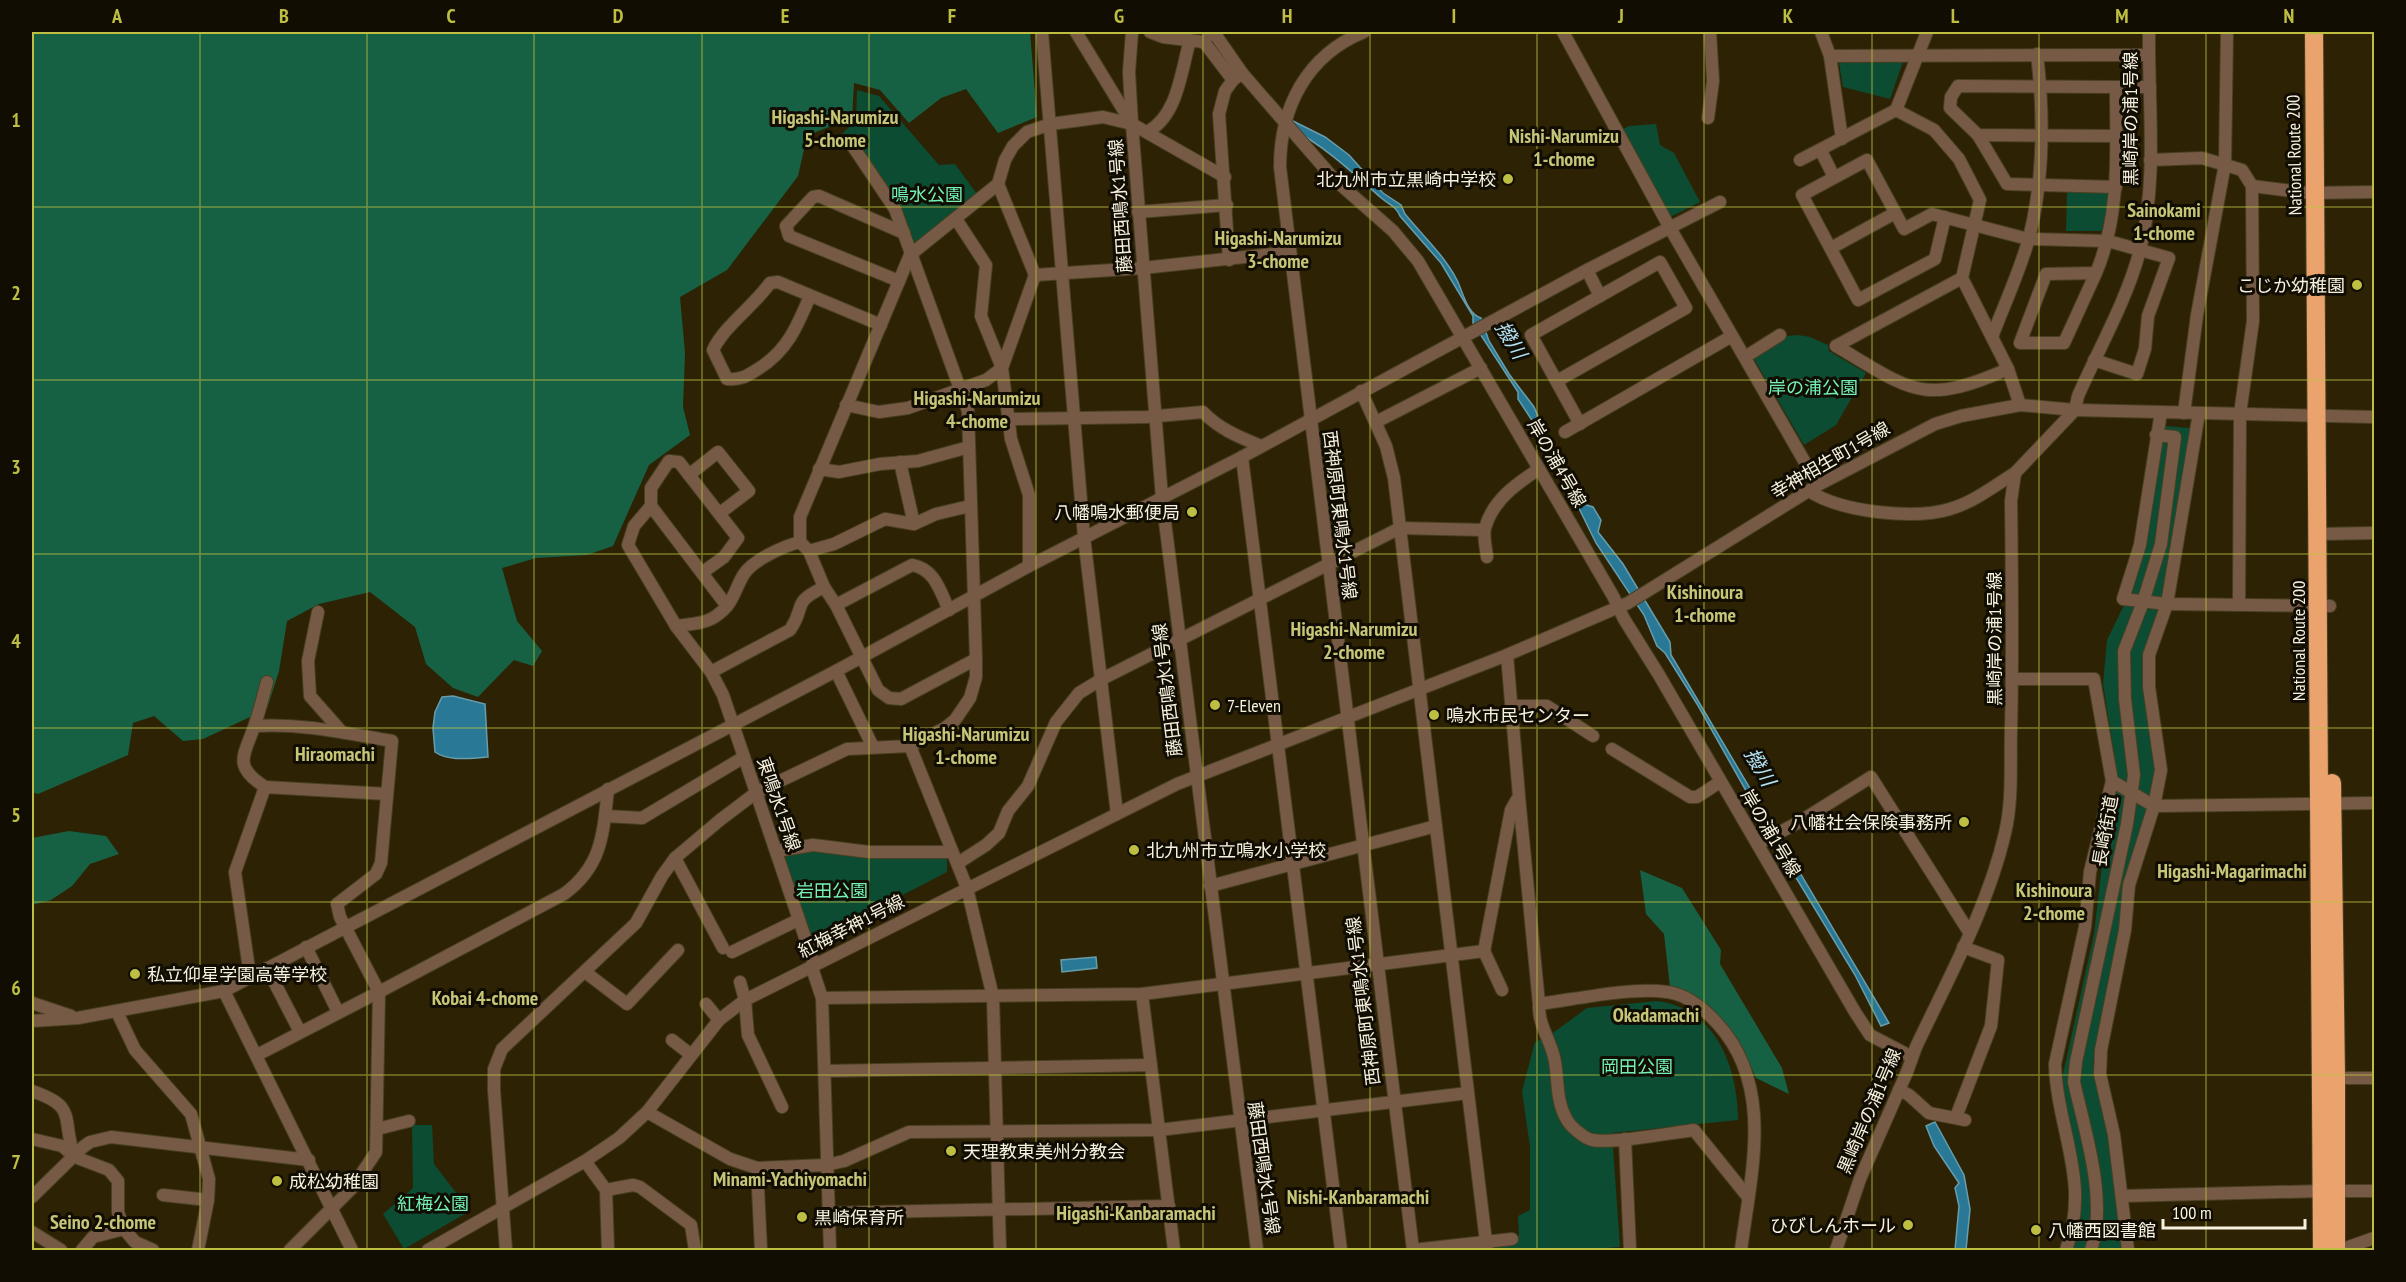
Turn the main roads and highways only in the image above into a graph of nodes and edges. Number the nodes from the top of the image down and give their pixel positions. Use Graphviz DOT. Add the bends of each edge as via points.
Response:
graph roads {
  1 [pos="2314,32"];
  2 [pos="2325,32"];
  3 [pos="2321,194"];
  4 [pos="2329,1191"];
  5 [pos="2322,1251"];
  6 [pos="2338,1251"];
  1 -- 3 [label="highway, National Route 200"];
  2 -- 3 [label="highway, National Route 200"];
  3 -- 4 [label="highway, National Route 200" via="2326,804 2319,931 2330,1078"];
  4 -- 5 [label="highway, National Route 200"];
  4 -- 6 [label="highway, National Route 200"];
}
